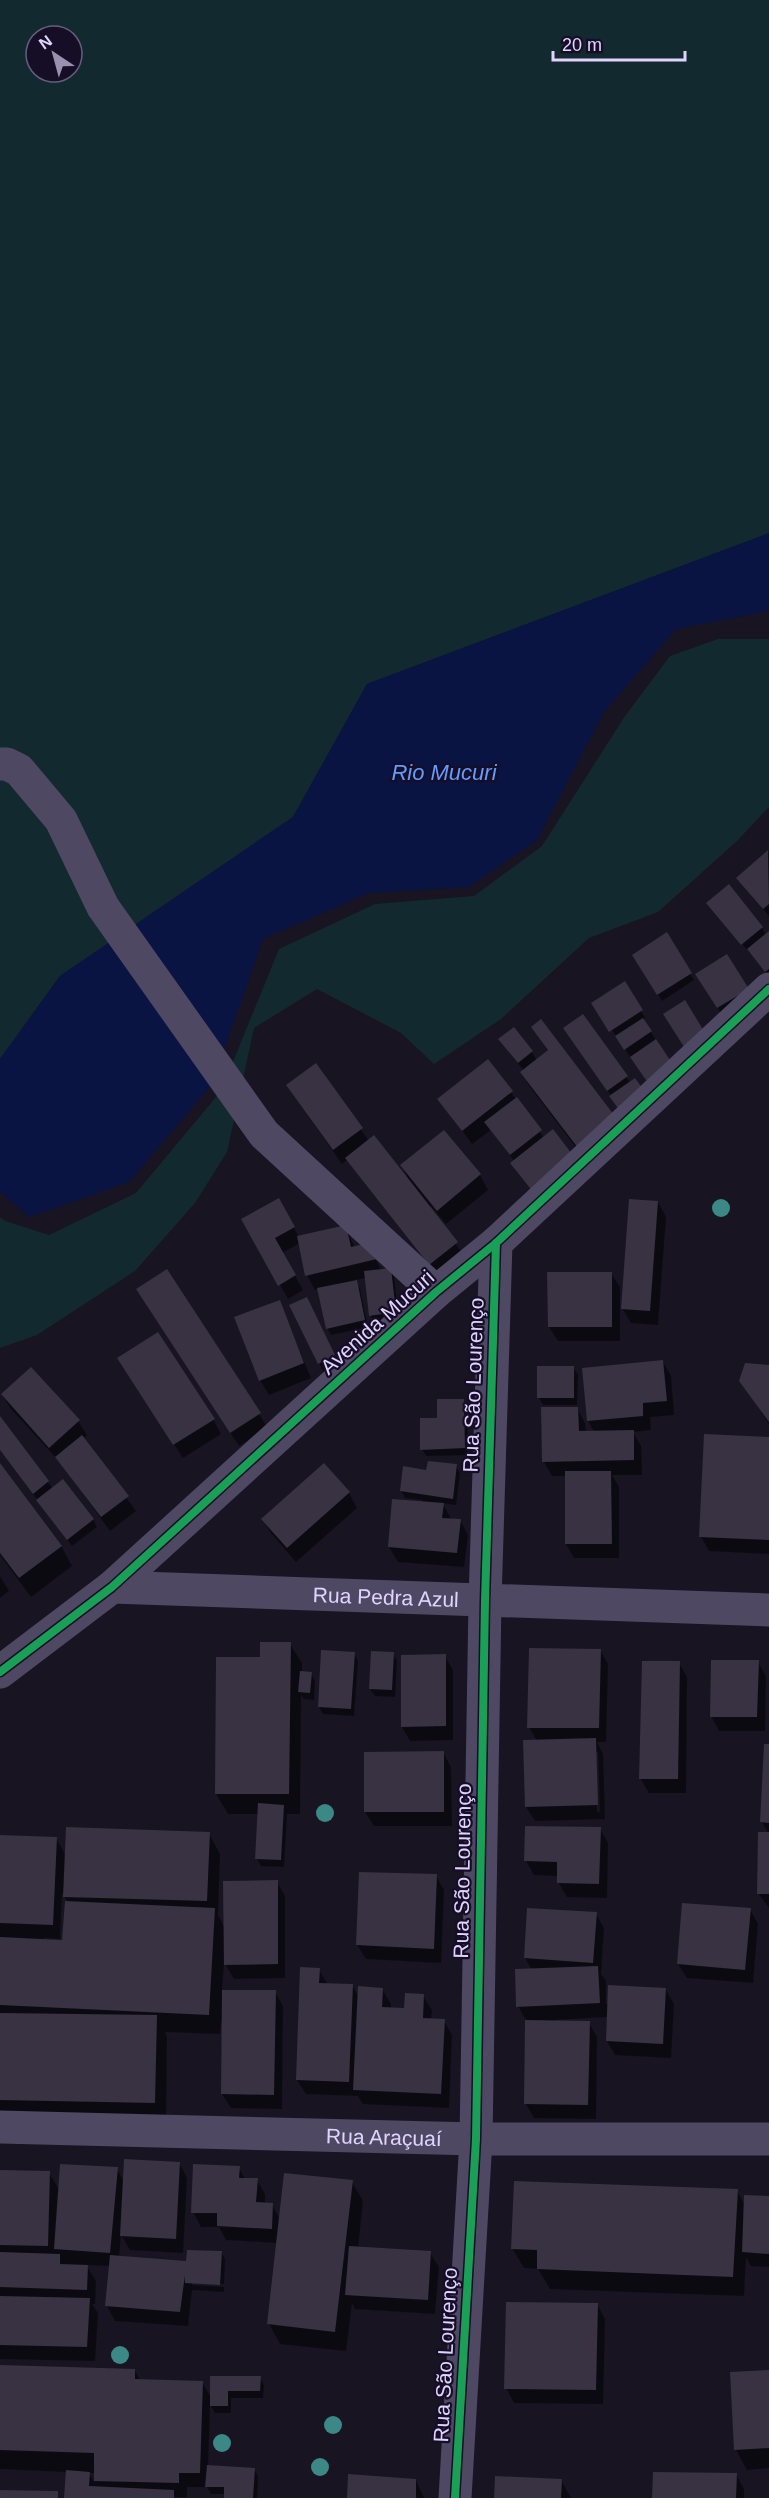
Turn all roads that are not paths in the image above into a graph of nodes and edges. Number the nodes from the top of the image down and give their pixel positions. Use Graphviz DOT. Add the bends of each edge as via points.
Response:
graph roads {
  1 [pos="0,764"];
  2 [pos="769,989"];
  3 [pos="496,1243"];
  4 [pos="436,1292"];
  5 [pos="112,1587"];
  6 [pos="485,1602"];
  7 [pos="769,1610"];
  8 [pos="0,1672"];
  9 [pos="0,2127"];
  10 [pos="476,2139"];
  11 [pos="769,2139"];
  12 [pos="454,2498"];
  1 -- 4 [label="street" via="19,770 60,820 103,907 264,1134"];
  2 -- 3 [label="street, Avenida Mucuri"];
  3 -- 4 [label="street, Avenida Mucuri"];
  3 -- 6 [label="street, Rua São Lourenço"];
  4 -- 5 [label="street, Avenida Mucuri"];
  5 -- 6 [label="street, Rua Pedra Azul"];
  5 -- 8 [label="street, Avenida Mucuri"];
  6 -- 7 [label="street, Rua Pedra Azul"];
  6 -- 10 [label="street, Rua São Lourenço"];
  9 -- 10 [label="street, Rua Araçuaí"];
  10 -- 11 [label="street, Rua Araçuaí"];
  10 -- 12 [label="street, Rua São Lourenço"];
}
